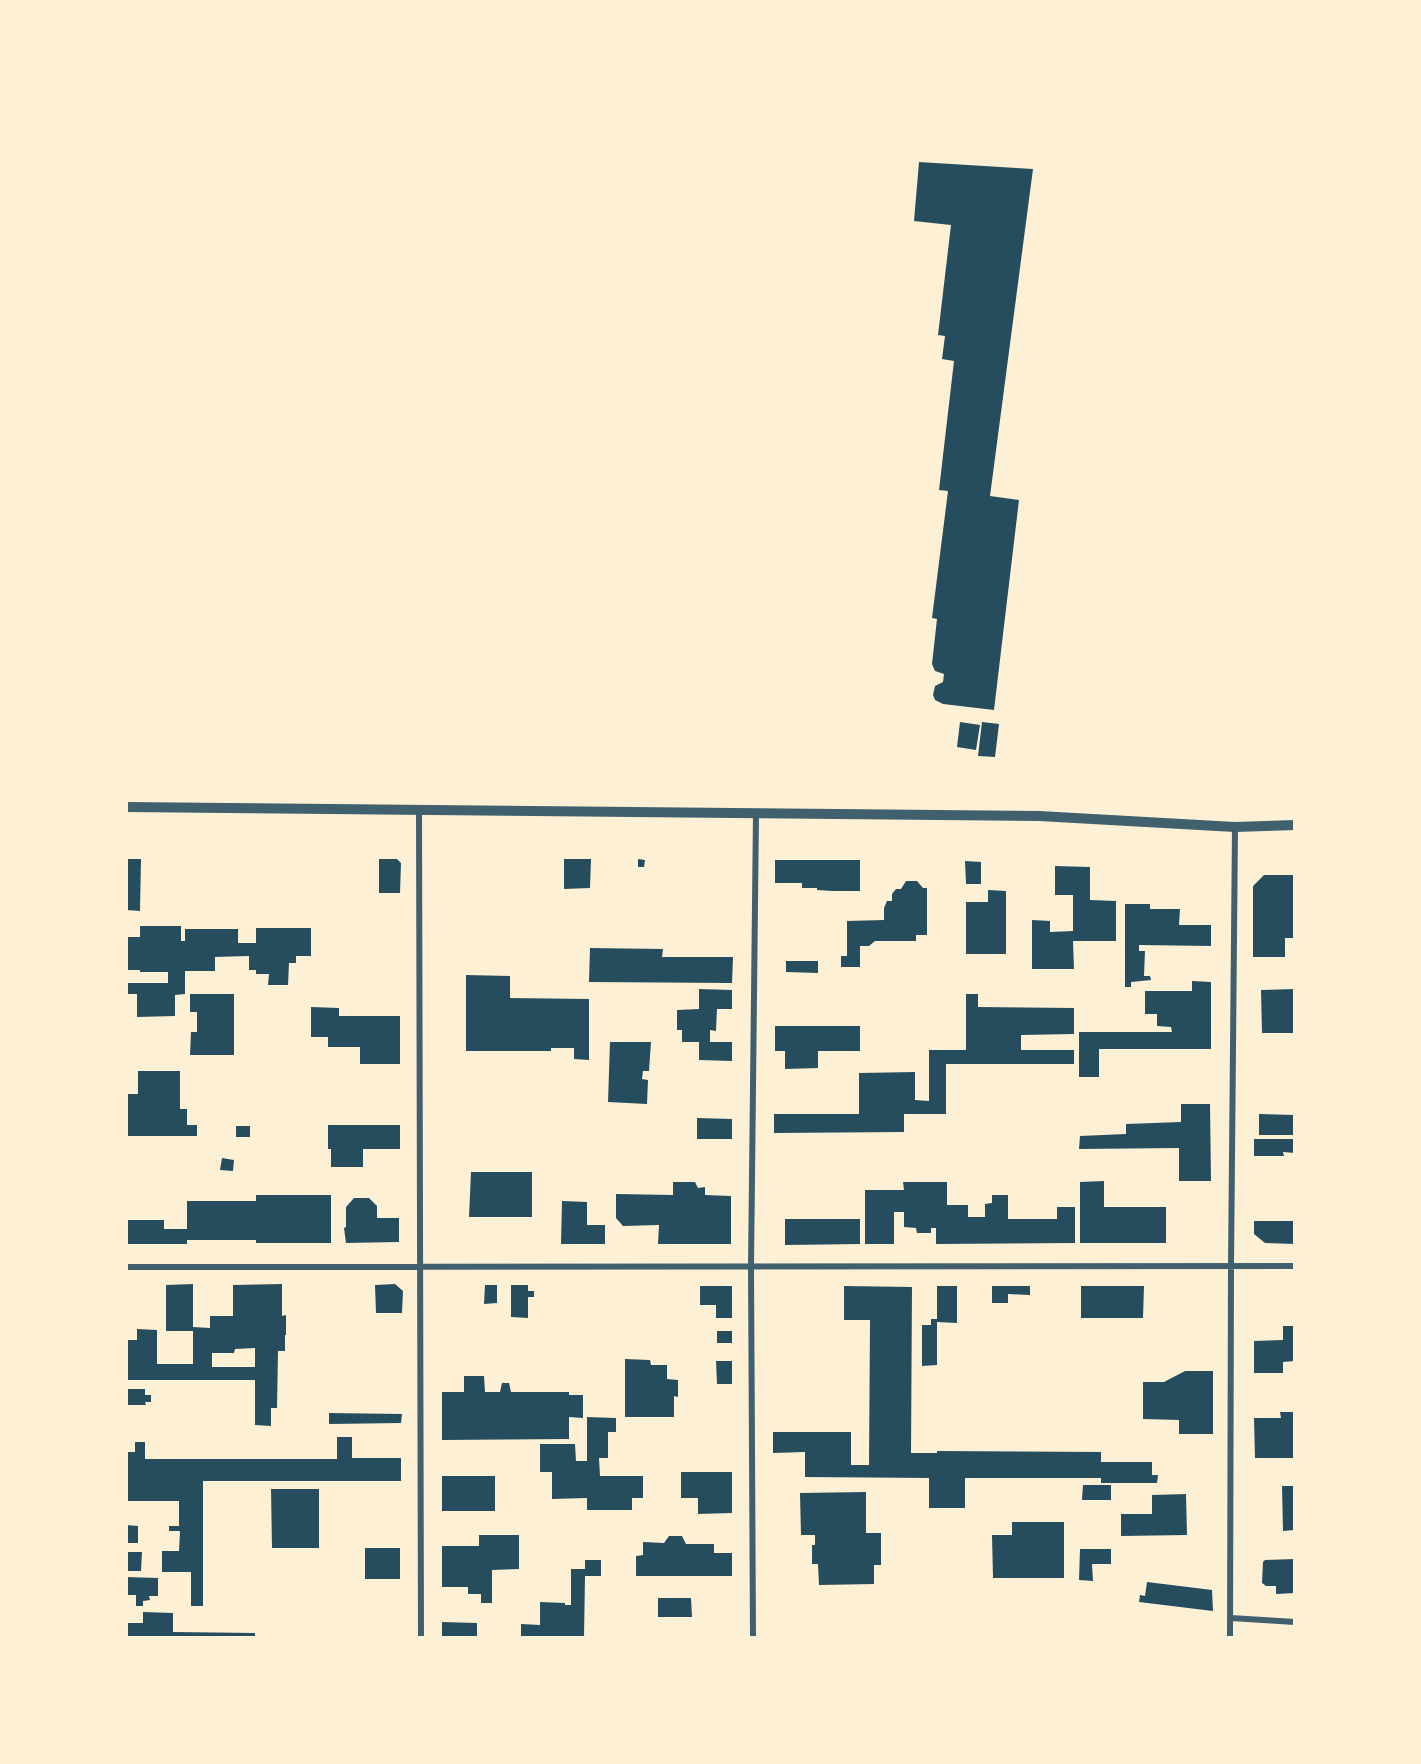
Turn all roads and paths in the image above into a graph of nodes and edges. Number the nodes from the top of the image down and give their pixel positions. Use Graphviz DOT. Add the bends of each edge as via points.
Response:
graph roads {
  1 [pos="126,807"];
  2 [pos="419,811"];
  3 [pos="756,813"];
  4 [pos="1295,825"];
  5 [pos="1235,827"];
  6 [pos="1231,1266"];
  7 [pos="1295,1266"];
  8 [pos="126,1267"];
  9 [pos="420,1267"];
  10 [pos="751,1267"];
  11 [pos="1231,1618"];
  12 [pos="1295,1622"];
  13 [pos="421,1638"];
  14 [pos="753,1638"];
  15 [pos="1230,1638"];
  1 -- 2 [label="street"];
  2 -- 3 [label="street"];
  2 -- 9 [label="street"];
  3 -- 5 [label="street" via="1040,816"];
  3 -- 10 [label="street"];
  4 -- 5 [label="street"];
  5 -- 6 [label="street"];
  6 -- 7 [label="street"];
  6 -- 10 [label="street"];
  6 -- 11 [label="street"];
  8 -- 9 [label="street"];
  9 -- 10 [label="street"];
  9 -- 13 [label="street"];
  10 -- 14 [label="street"];
  11 -- 12 [label="street"];
  11 -- 15 [label="street"];
}
